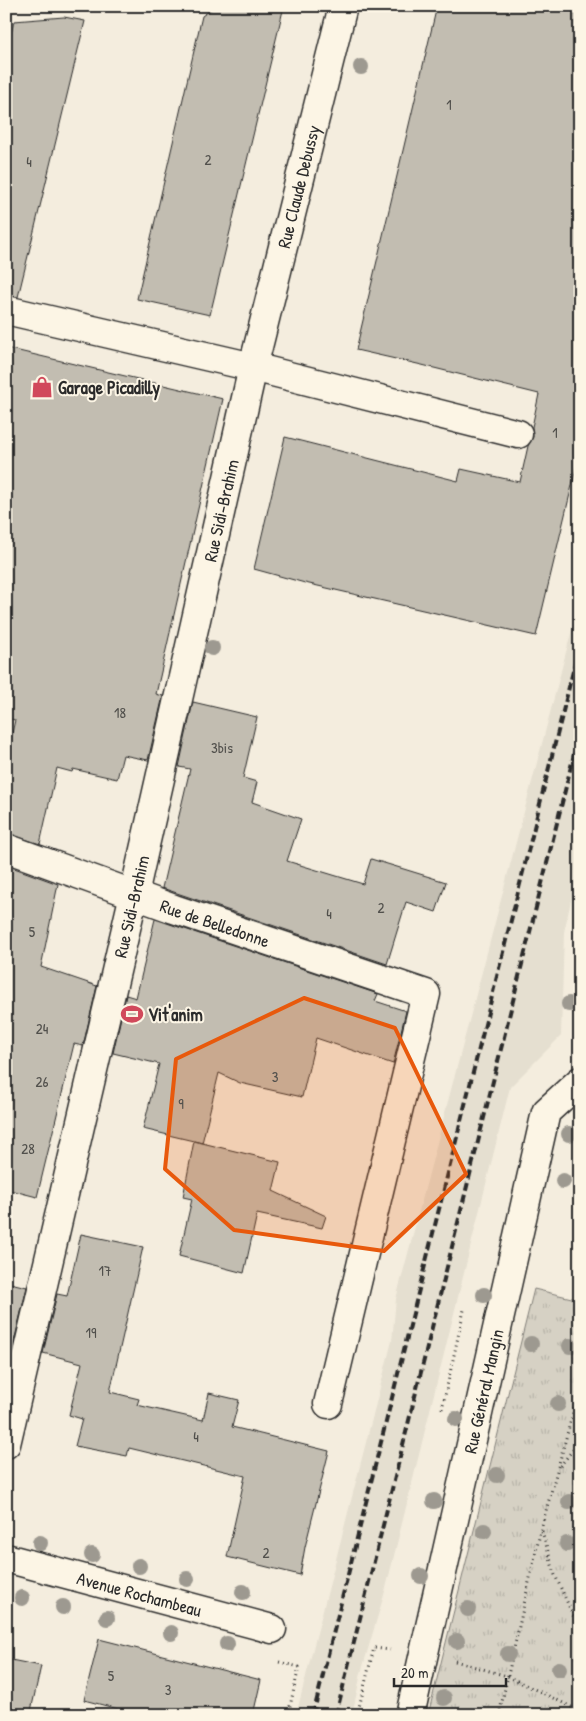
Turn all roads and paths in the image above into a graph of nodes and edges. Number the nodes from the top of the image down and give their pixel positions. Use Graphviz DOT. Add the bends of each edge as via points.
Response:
graph roads {
  1 [pos="343,6"];
  2 [pos="6,310"];
  3 [pos="253,367"];
  4 [pos="518,434"];
  5 [pos="6,848"];
  6 [pos="134,894"];
  7 [pos="580,1081"];
  8 [pos="580,1387"];
  9 [pos="328,1404"];
  10 [pos="580,1441"];
  11 [pos="6,1444"];
  12 [pos="558,1468"];
  13 [pos="541,1530"];
  14 [pos="6,1558"];
  15 [pos="272,1630"];
  16 [pos="580,1631"];
  17 [pos="425,1653"];
  18 [pos="283,1663"];
  19 [pos="507,1676"];
  20 [pos="580,1710"];
  21 [pos="288,1715"];
  22 [pos="357,1715"];
  23 [pos="410,1715"];
  24 [pos="499,1715"];
  1 -- 3 [label="street, Rue Claude Debussy"];
  2 -- 3 [label="street"];
  3 -- 4 [label="street"];
  3 -- 6 [label="street, Rue Sidi-Brahim"];
  5 -- 6 [label="street, Rue de Belledonne"];
  6 -- 9 [label="street, Rue de Belledonne" via="426,994"];
  6 -- 11 [label="street, Rue Sidi-Brahim"];
  7 -- 17 [label="street, Rue Général Mangin" via="546,1112"];
  8 -- 12 [label="path"];
  10 -- 12 [label="path"];
  12 -- 13 [label="path"];
  13 -- 16 [label="path" via="555,1575"];
  13 -- 19 [label="path"];
  14 -- 15 [label="street, Avenue Rochambeau"];
  17 -- 19 [label="path"];
  17 -- 22 [label="path" via="374,1648"];
  17 -- 23 [label="street, Rue Général Mangin"];
  18 -- 21 [label="path" via="299,1667"];
  19 -- 20 [label="path"];
  19 -- 24 [label="path"];
}
